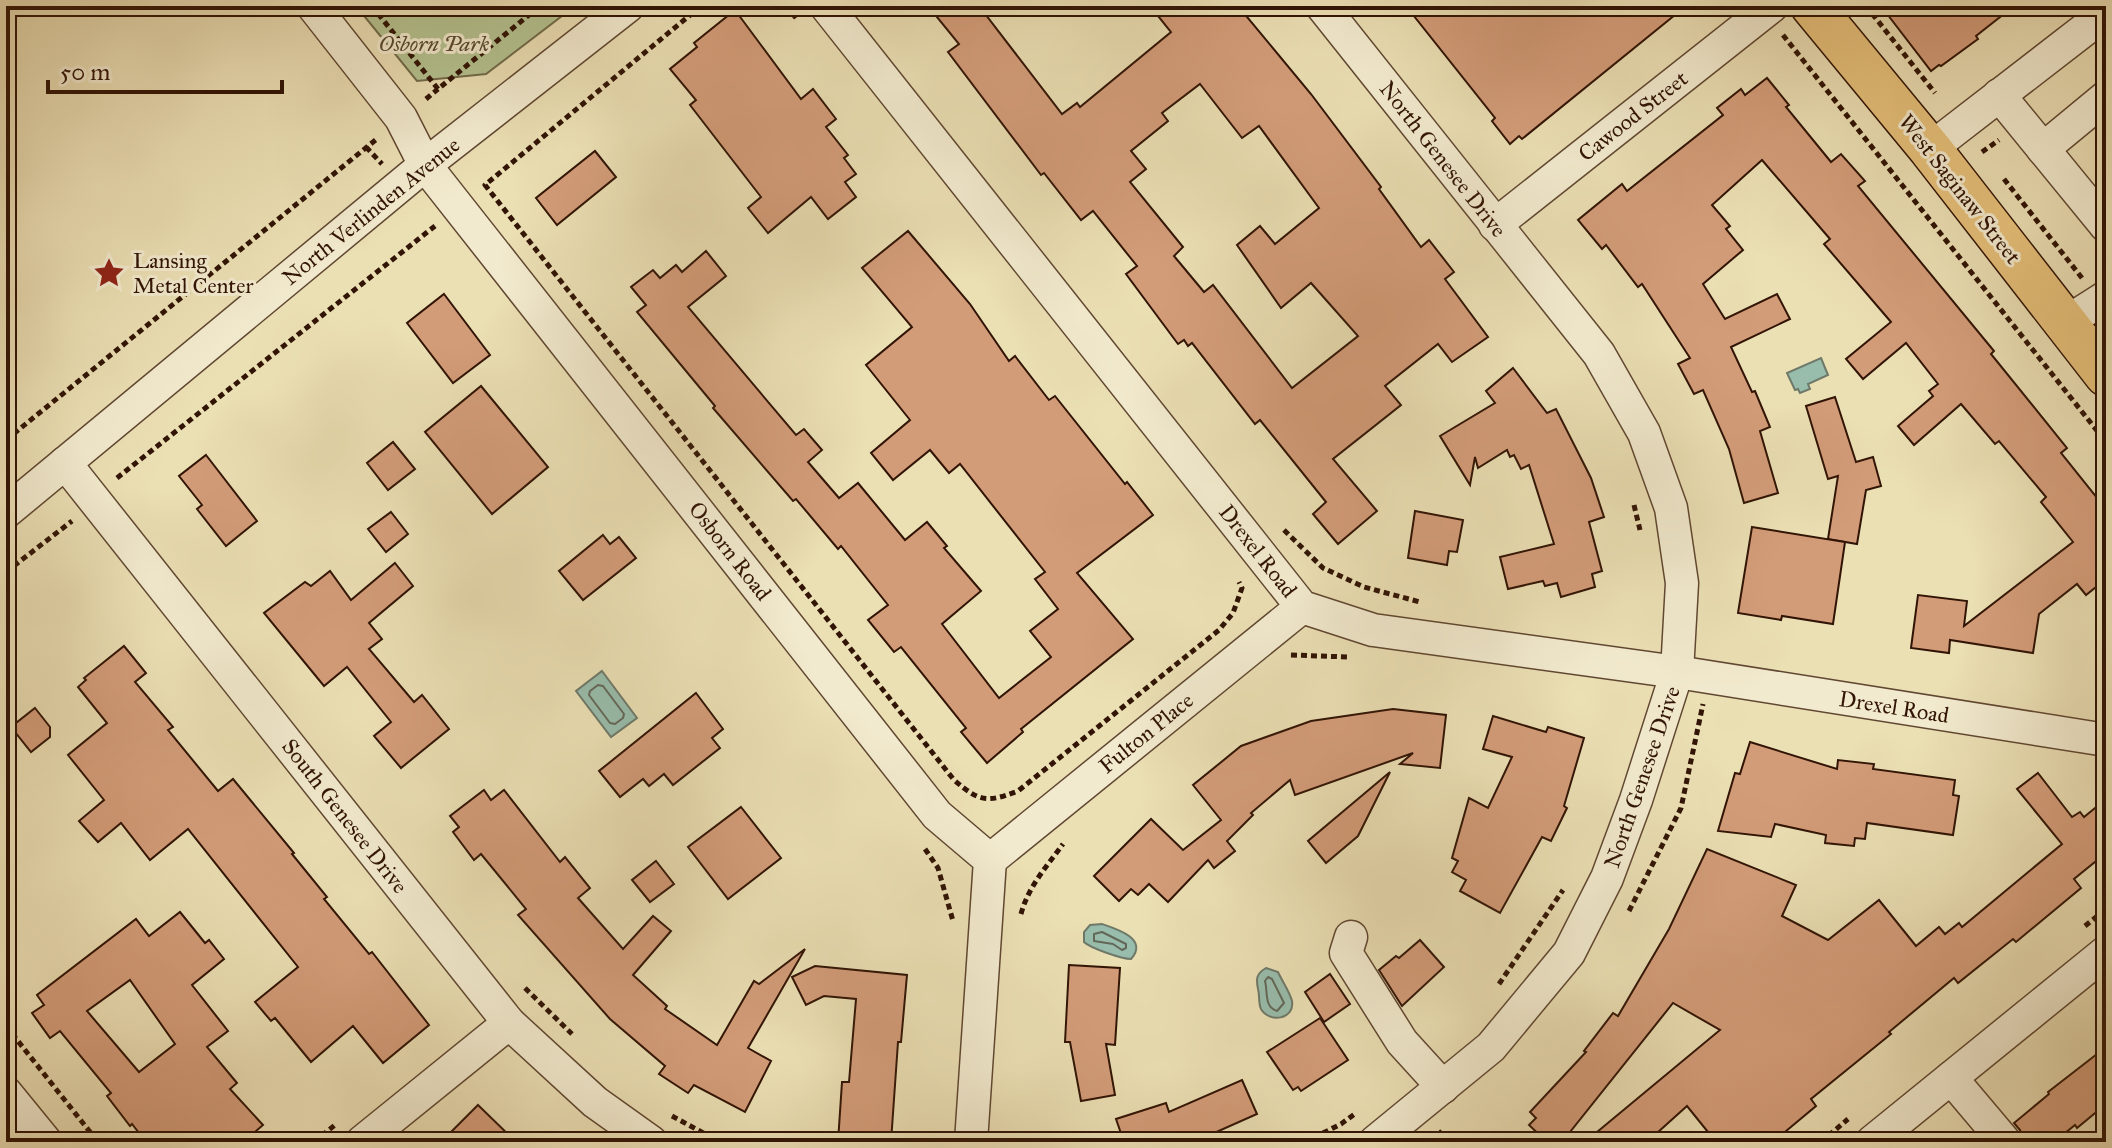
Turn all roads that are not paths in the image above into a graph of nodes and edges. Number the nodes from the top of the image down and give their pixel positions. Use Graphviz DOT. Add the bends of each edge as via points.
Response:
graph roads {
  1 [pos="313,6"];
  2 [pos="628,6"];
  3 [pos="826,6"];
  4 [pos="1322,6"];
  5 [pos="1812,6"];
  6 [pos="1768,9"];
  7 [pos="2106,13"];
  8 [pos="1999,95"];
  9 [pos="2106,97"];
  10 [pos="1930,149"];
  11 [pos="2043,149"];
  12 [pos="413,175"];
  13 [pos="1495,225"];
  14 [pos="2106,226"];
  15 [pos="2106,297"];
  16 [pos="2065,323"];
  17 [pos="2106,375"];
  18 [pos="65,463"];
  19 [pos="6,512"];
  20 [pos="1302,607"];
  21 [pos="1688,689"];
  22 [pos="2106,740"];
  23 [pos="990,860"];
  24 [pos="1351,937"];
  25 [pos="2106,952"];
  26 [pos="509,1023"];
  27 [pos="1951,1078"];
  28 [pos="1443,1087"];
  29 [pos="6,1093"];
  30 [pos="1379,1141"];
  31 [pos="46,1142"];
  32 [pos="362,1142"];
  33 [pos="651,1142"];
  34 [pos="971,1142"];
  35 [pos="1872,1142"];
  36 [pos="2005,1142"];
  1 -- 12 [label="street, Osborn Road" via="401,118"];
  2 -- 12 [label="street, North Verlinden Avenue"];
  3 -- 20 [label="street, Drexel Road"];
  4 -- 13 [label="street, North Genesee Drive"];
  5 -- 10 [label="main road, West Saginaw Street"];
  6 -- 13 [label="street, Cawood Street"];
  7 -- 8 [label="street"];
  8 -- 10 [label="street"];
  8 -- 11 [label="street"];
  9 -- 11 [label="street"];
  10 -- 16 [label="main road, West Saginaw Street"];
  11 -- 14 [label="street"];
  12 -- 18 [label="street, North Verlinden Avenue"];
  12 -- 23 [label="street, Osborn Road" via="937,815"];
  13 -- 21 [label="street, North Genesee Drive" via="1599,354 1644,433 1671,508"];
  15 -- 16 [label="street"];
  16 -- 17 [label="main road, West Saginaw Street"];
  18 -- 19 [label="street, North Verlinden Avenue"];
  18 -- 26 [label="street, South Genesee Drive"];
  20 -- 21 [label="street, Drexel Road" via="1373,630"];
  20 -- 23 [label="street, Fulton Place"];
  21 -- 22 [label="street, Drexel Road"];
  21 -- 28 [label="street, North Genesee Drive" via="1569,953 1491,1047"];
  23 -- 34 [label="street"];
  24 -- 28 [label="street" via="1346,953 1402,1042"];
  25 -- 27 [label="street"];
  26 -- 32 [label="street"];
  26 -- 33 [label="street, South Genesee Drive" via="595,1102"];
  27 -- 35 [label="street"];
  27 -- 36 [label="street"];
  28 -- 30 [label="street, North Genesee Drive"];
  29 -- 31 [label="street"];
}
